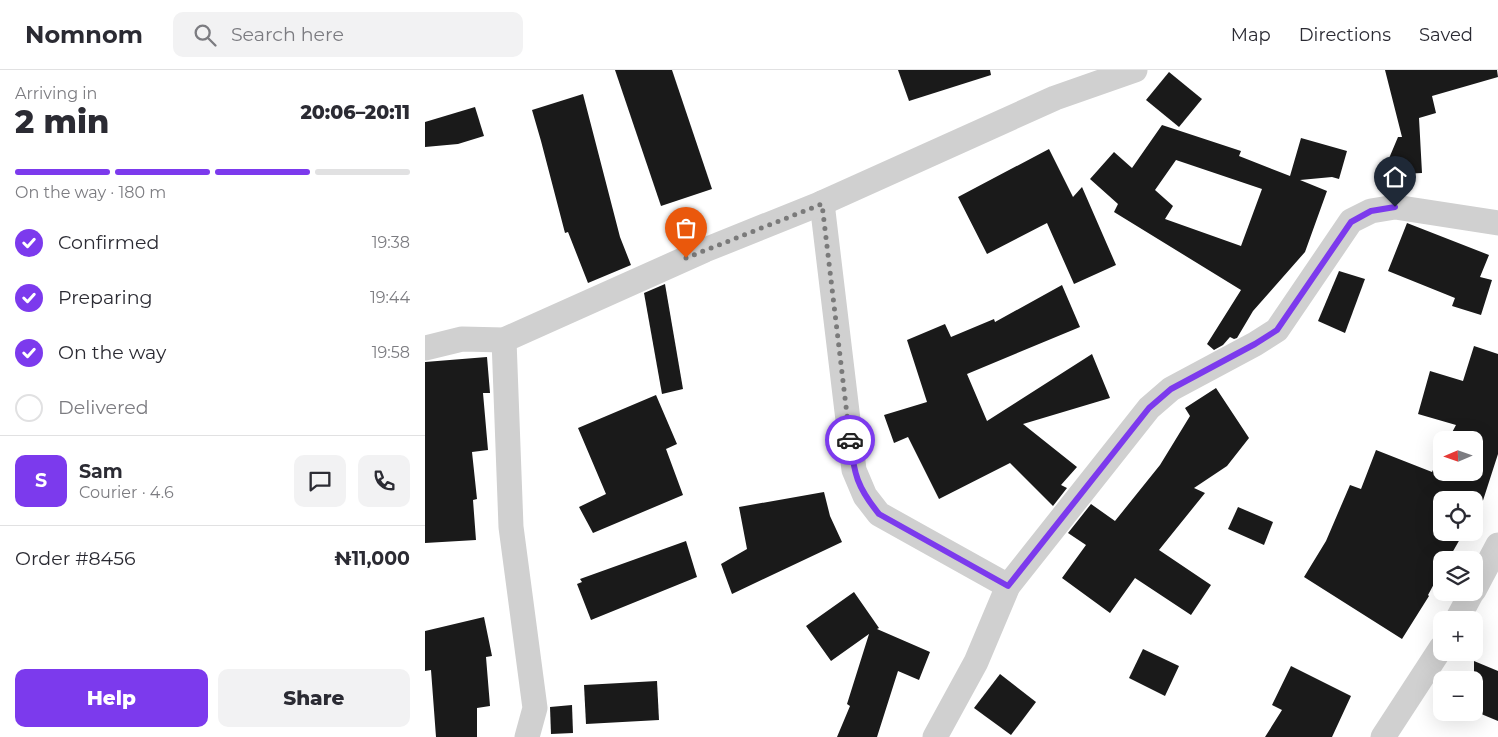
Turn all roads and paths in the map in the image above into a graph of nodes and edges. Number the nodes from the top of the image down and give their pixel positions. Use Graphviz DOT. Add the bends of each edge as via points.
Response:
graph roads {
  1 [pos="1135,70"];
  2 [pos="822,204"];
  3 [pos="1498,222"];
  4 [pos="505,340"];
  5 [pos="425,348"];
  6 [pos="1498,545"];
  7 [pos="1483,573"];
  8 [pos="1008,586"];
  9 [pos="1433,660"];
  10 [pos="527,737"];
  11 [pos="935,737"];
  12 [pos="1383,737"];
  1 -- 2 [label="street" via="1055,98"];
  2 -- 4 [label="street" via="705,250"];
  2 -- 8 [label="street" via="854,470 865,496 879,514"];
  3 -- 8 [label="street" via="1395,207 1371,211 1351,222 1277,330 1171,389 1149,408"];
  4 -- 5 [label="street" via="462,340"];
  4 -- 10 [label="street" via="511,528 535,708"];
  6 -- 7 [label="street"];
  8 -- 11 [label="street" via="976,662"];
  9 -- 12 [label="street"];
}
